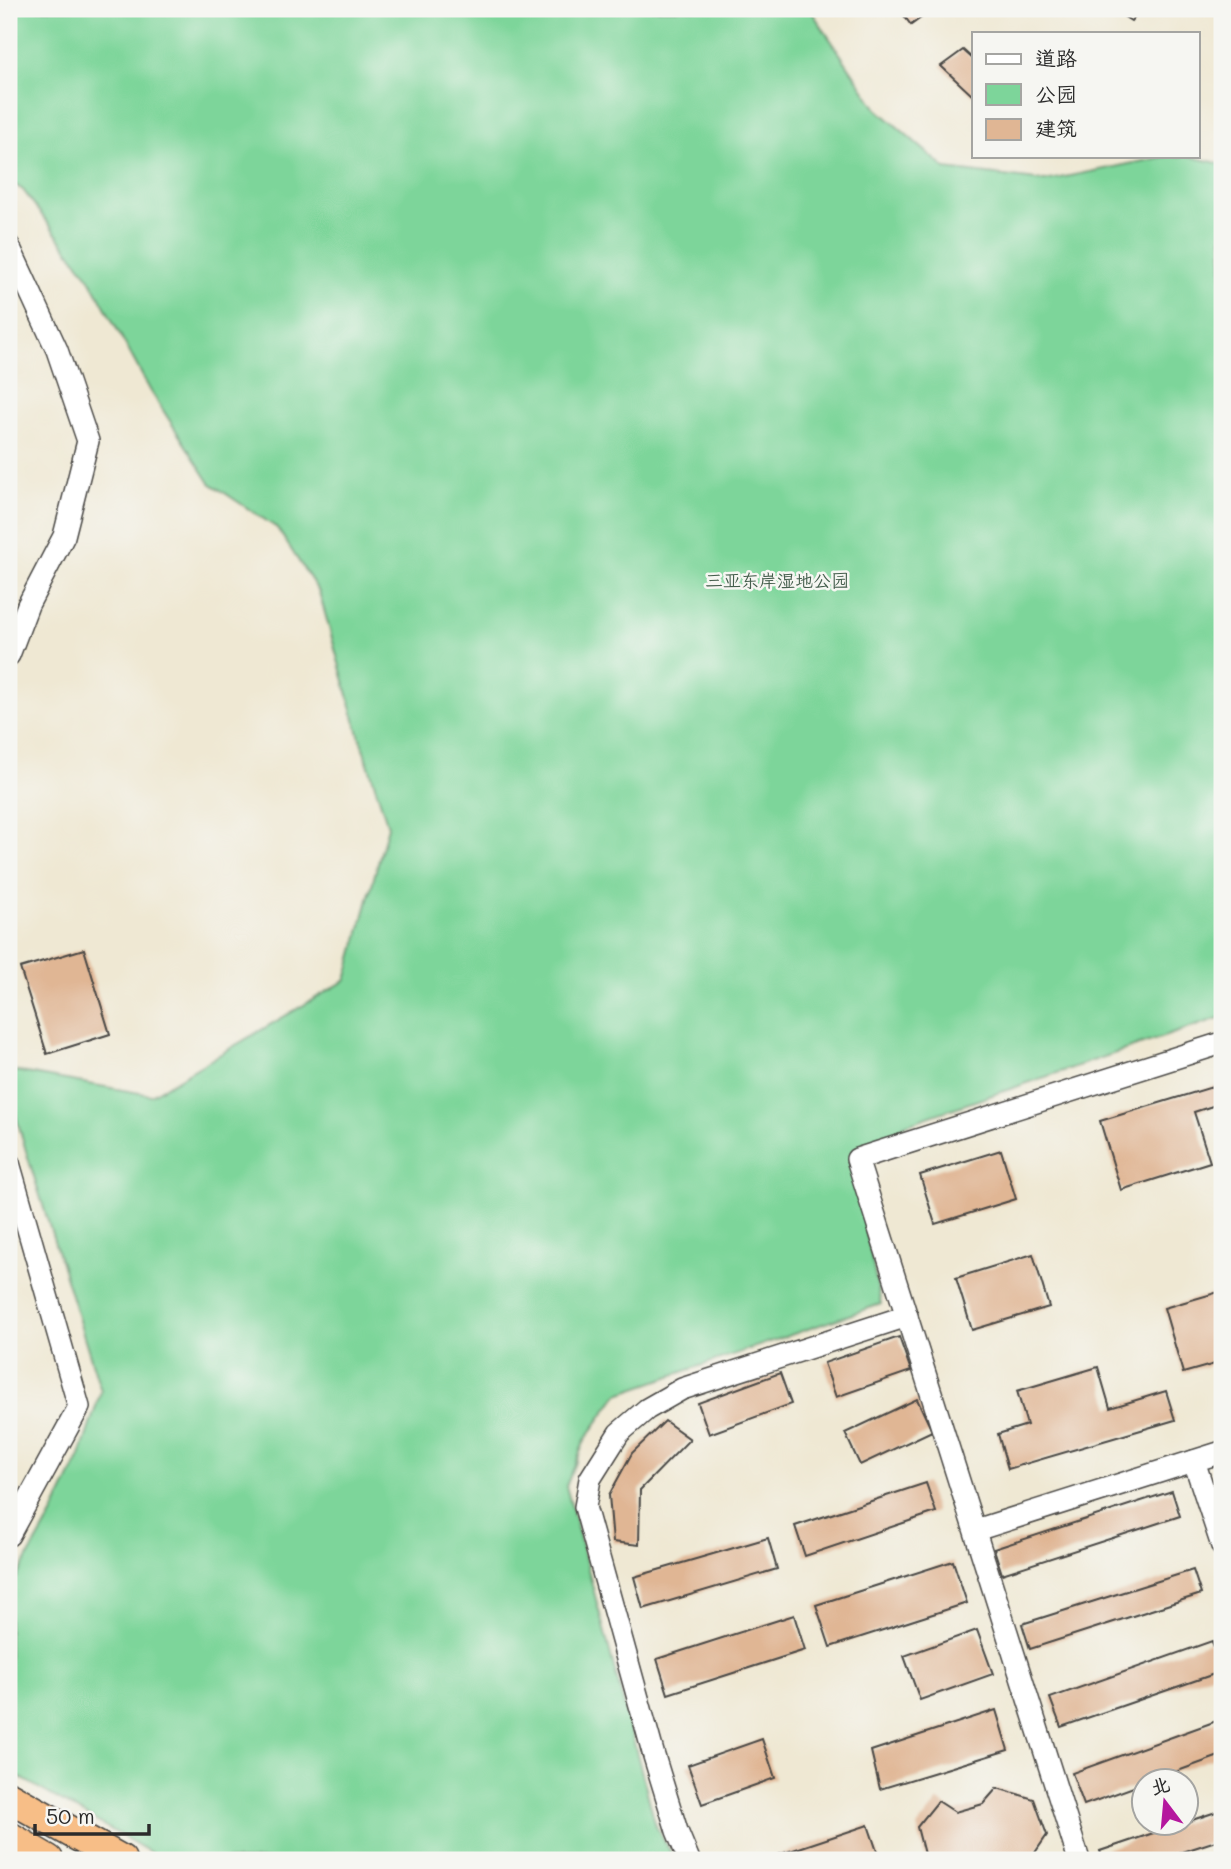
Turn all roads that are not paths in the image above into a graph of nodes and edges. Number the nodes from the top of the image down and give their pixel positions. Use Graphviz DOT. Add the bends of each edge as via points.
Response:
graph roads {
  1 [pos="9,246"];
  2 [pos="9,655"];
  3 [pos="1222,1043"];
  4 [pos="9,1163"];
  5 [pos="907,1316"];
  6 [pos="1222,1452"];
  7 [pos="1194,1461"];
  8 [pos="976,1531"];
  9 [pos="9,1535"];
  10 [pos="1222,1546"];
  11 [pos="9,1797"];
  12 [pos="9,1837"];
  13 [pos="48,1860"];
  14 [pos="121,1860"];
  15 [pos="690,1860"];
  16 [pos="1079,1860"];
  1 -- 2 [label="street" via="57,350 88,441 64,536 27,605"];
  3 -- 5 [label="street" via="857,1159"];
  4 -- 9 [label="street" via="79,1407"];
  5 -- 8 [label="street"];
  5 -- 15 [label="street" via="682,1389 647,1409 619,1433 590,1479 584,1507 653,1756"];
  6 -- 7 [label="street"];
  7 -- 8 [label="street"];
  7 -- 10 [label="street"];
  8 -- 16 [label="street"];
  11 -- 14 [label="highway"];
  12 -- 13 [label="highway"];
}
